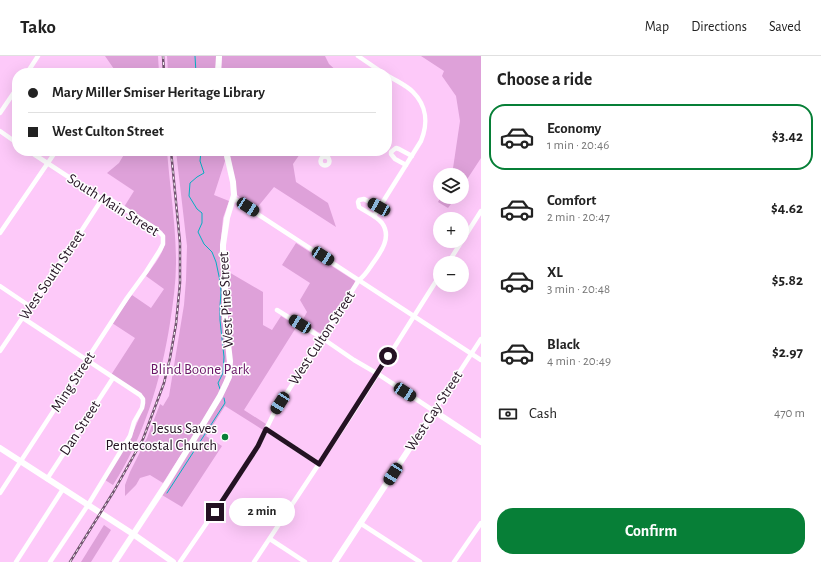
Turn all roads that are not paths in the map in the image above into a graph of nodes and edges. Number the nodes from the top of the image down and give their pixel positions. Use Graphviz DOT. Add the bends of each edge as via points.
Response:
graph roads {
  1 [pos="38,56"];
  2 [pos="219,56"];
  3 [pos="358,56"];
  4 [pos="30,68"];
  5 [pos="218,68"];
  6 [pos="376,68"];
  7 [pos="392,78"];
  8 [pos="12,95"];
  9 [pos="0,113"];
  10 [pos="0,131"];
  11 [pos="12,139"];
  12 [pos="392,151"];
  13 [pos="37,156"];
  14 [pos="53,156"];
  15 [pos="227,156"];
  16 [pos="392,156"];
  17 [pos="412,156"];
  18 [pos="48,163"];
  19 [pos="406,165"];
  20 [pos="234,198"];
  21 [pos="102,199"];
  22 [pos="379,207"];
  23 [pos="481,212"];
  24 [pos="374,216"];
  25 [pos="469,230"];
  26 [pos="0,233"];
  27 [pos="146,272"];
  28 [pos="359,280"];
  29 [pos="0,286"];
  30 [pos="433,286"];
  31 [pos="31,307"];
  32 [pos="278,310"];
  33 [pos="414,316"];
  34 [pos="23,318"];
  35 [pos="322,338"];
  36 [pos="481,339"];
  37 [pos="0,351"];
  38 [pos="472,354"];
  39 [pos="481,360"];
  40 [pos="86,361"];
  41 [pos="378,374"];
  42 [pos="113,378"];
  43 [pos="434,411"];
  44 [pos="266,429"];
  45 [pos="481,442"];
  46 [pos="0,448"];
  47 [pos="21,462"];
  48 [pos="319,464"];
  49 [pos="47,479"];
  50 [pos="62,489"];
  51 [pos="0,493"];
  52 [pos="88,505"];
  53 [pos="481,522"];
  54 [pos="360,523"];
  55 [pos="133,534"];
  56 [pos="270,539"];
  57 [pos="16,562"];
  58 [pos="50,562"];
  59 [pos="115,562"];
  60 [pos="173,562"];
  61 [pos="180,562"];
  62 [pos="254,562"];
  63 [pos="305,562"];
  64 [pos="334,562"];
  65 [pos="420,562"];
  66 [pos="454,562"];
  1 -- 4 [label="street"];
  2 -- 5 [label="street"];
  3 -- 6 [label="street"];
  7 -- 17 [label="street" via="413,92 425,115 424,134"];
  8 -- 9 [label="street"];
  10 -- 11 [label="street"];
  12 -- 17 [label="street" via="399,148"];
  13 -- 18 [label="street, South Main Street"];
  14 -- 18 [label="street"];
  15 -- 20 [label="street, West Pine Street"];
  16 -- 19 [label="street"];
  17 -- 19 [label="street"];
  18 -- 21 [label="street, South Main Street"];
  18 -- 26 [label="street"];
  19 -- 22 [label="street"];
  20 -- 28 [label="street"];
  20 -- 55 [label="street, West Pine Street" via="227,218 224,246 229,377 206,421"];
  21 -- 27 [label="street, South Main Street" via="108,198 163,236 164,244"];
  21 -- 31 [label="street, West South Street"];
  22 -- 24 [label="street"];
  22 -- 24 [label="street, West Culton Street" via="364,199 359,200 359,207"];
  23 -- 25 [label="street"];
  24 -- 28 [label="street, West Culton Street" via="386,231 386,242 364,277"];
  27 -- 40 [label="street, Ming Street"];
  28 -- 33 [label="street"];
  28 -- 35 [label="street, West Culton Street"];
  29 -- 31 [label="street"];
  30 -- 33 [label="street"];
  31 -- 34 [label="street, West South Street"];
  32 -- 35 [label="street"];
  33 -- 38 [label="street"];
  33 -- 41 [label="street"];
  34 -- 37 [label="street, West South Street"];
  34 -- 40 [label="street"];
  35 -- 41 [label="street"];
  35 -- 44 [label="street, West Culton Street"];
  36 -- 38 [label="street, West Gay Street"];
  38 -- 39 [label="street"];
  38 -- 43 [label="street, West Gay Street"];
  40 -- 42 [label="street"];
  40 -- 47 [label="street, Ming Street"];
  41 -- 43 [label="street"];
  41 -- 48 [label="street"];
  42 -- 49 [label="street, Dan Street"];
  42 -- 52 [label="street" via="140,395 143,403 130,436"];
  43 -- 45 [label="street"];
  43 -- 54 [label="street, West Gay Street"];
  44 -- 48 [label="street"];
  44 -- 61 [label="street, West Culton Street" via="258,446"];
  46 -- 47 [label="street"];
  47 -- 49 [label="street"];
  47 -- 51 [label="street, Ming Street"];
  48 -- 56 [label="street"];
  49 -- 50 [label="street"];
  50 -- 52 [label="street"];
  50 -- 57 [label="street"];
  52 -- 55 [label="street"];
  52 -- 58 [label="street"];
  53 -- 66 [label="street"];
  54 -- 64 [label="street, West Gay Street"];
  54 -- 65 [label="street"];
  55 -- 59 [label="street, West Pine Street"];
  55 -- 60 [label="street"];
  56 -- 62 [label="street"];
  56 -- 63 [label="street"];
}
